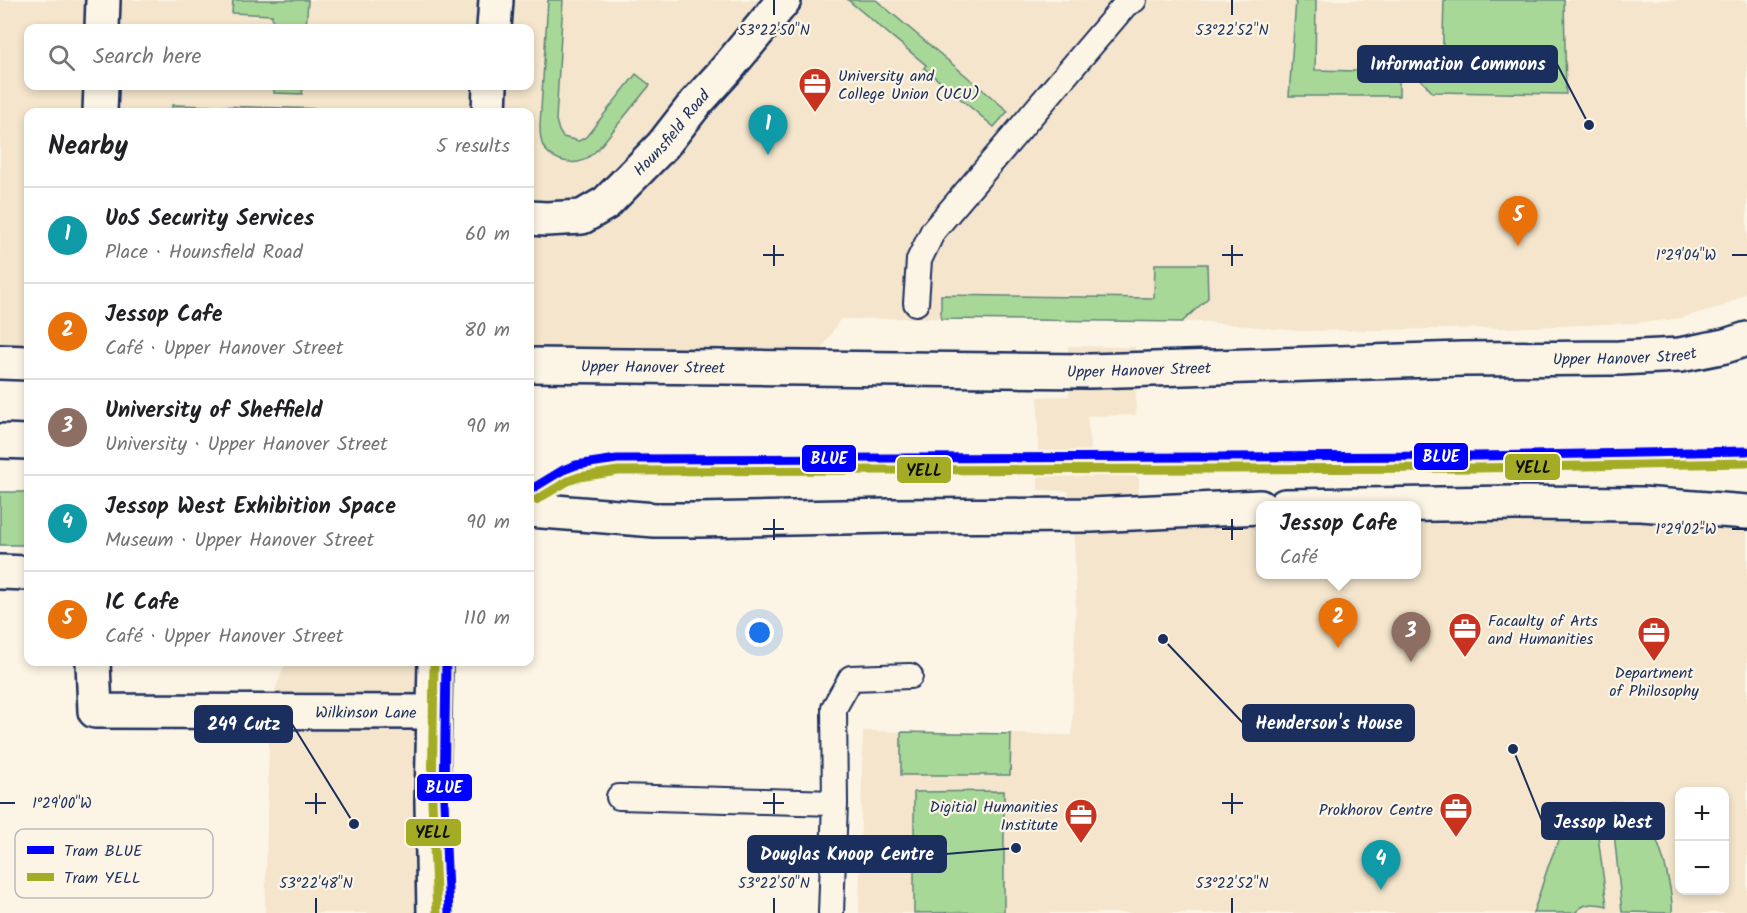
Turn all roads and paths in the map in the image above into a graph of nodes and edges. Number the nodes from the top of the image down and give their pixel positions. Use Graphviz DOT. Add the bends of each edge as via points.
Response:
graph roads {
  1 [pos="103,0"];
  2 [pos="496,0"];
  3 [pos="784,0"];
  4 [pos="1134,0"];
  5 [pos="102,24"];
  6 [pos="494,24"];
  7 [pos="101,90"];
  8 [pos="490,90"];
  9 [pos="100,108"];
  10 [pos="489,108"];
  11 [pos="534,218"];
  12 [pos="916,303"];
  13 [pos="1747,339"];
  14 [pos="0,362"];
  15 [pos="24,363"];
  16 [pos="534,365"];
  17 [pos="0,441"];
  18 [pos="24,442"];
  19 [pos="1421,504"];
  20 [pos="1256,507"];
  21 [pos="534,510"];
  22 [pos="1747,512"];
  23 [pos="0,572"];
  24 [pos="24,573"];
  25 [pos="93,666"];
  26 [pos="435,666"];
  27 [pos="910,676"];
  28 [pos="434,712"];
  29 [pos="619,797"];
  30 [pos="835,803"];
  31 [pos="434,913"];
  32 [pos="831,913"];
  1 -- 5 [label="main road"];
  2 -- 6 [label="main road"];
  3 -- 11 [label="main road, Hounsfield Road" via="663,145 606,203 582,217"];
  4 -- 12 [label="lane" via="1126,4 933,231 919,260"];
  7 -- 9 [label="main road"];
  8 -- 10 [label="main road"];
  13 -- 16 [label="main road, Upper Hanover Street" via="1680,354 1619,358 1090,371"];
  14 -- 15 [label="main road"];
  17 -- 18 [label="main road"];
  19 -- 22 [label="main road" via="1641,504"];
  20 -- 21 [label="main road" via="1091,515 698,520"];
  23 -- 24 [label="main road"];
  25 -- 28 [label="main road, Wilkinson Lane" via="94,711"];
  26 -- 28 [label="main road"];
  27 -- 30 [label="lane" via="851,678 845,688 834,708"];
  28 -- 31 [label="main road"];
  29 -- 30 [label="lane"];
  30 -- 32 [label="lane"];
}
